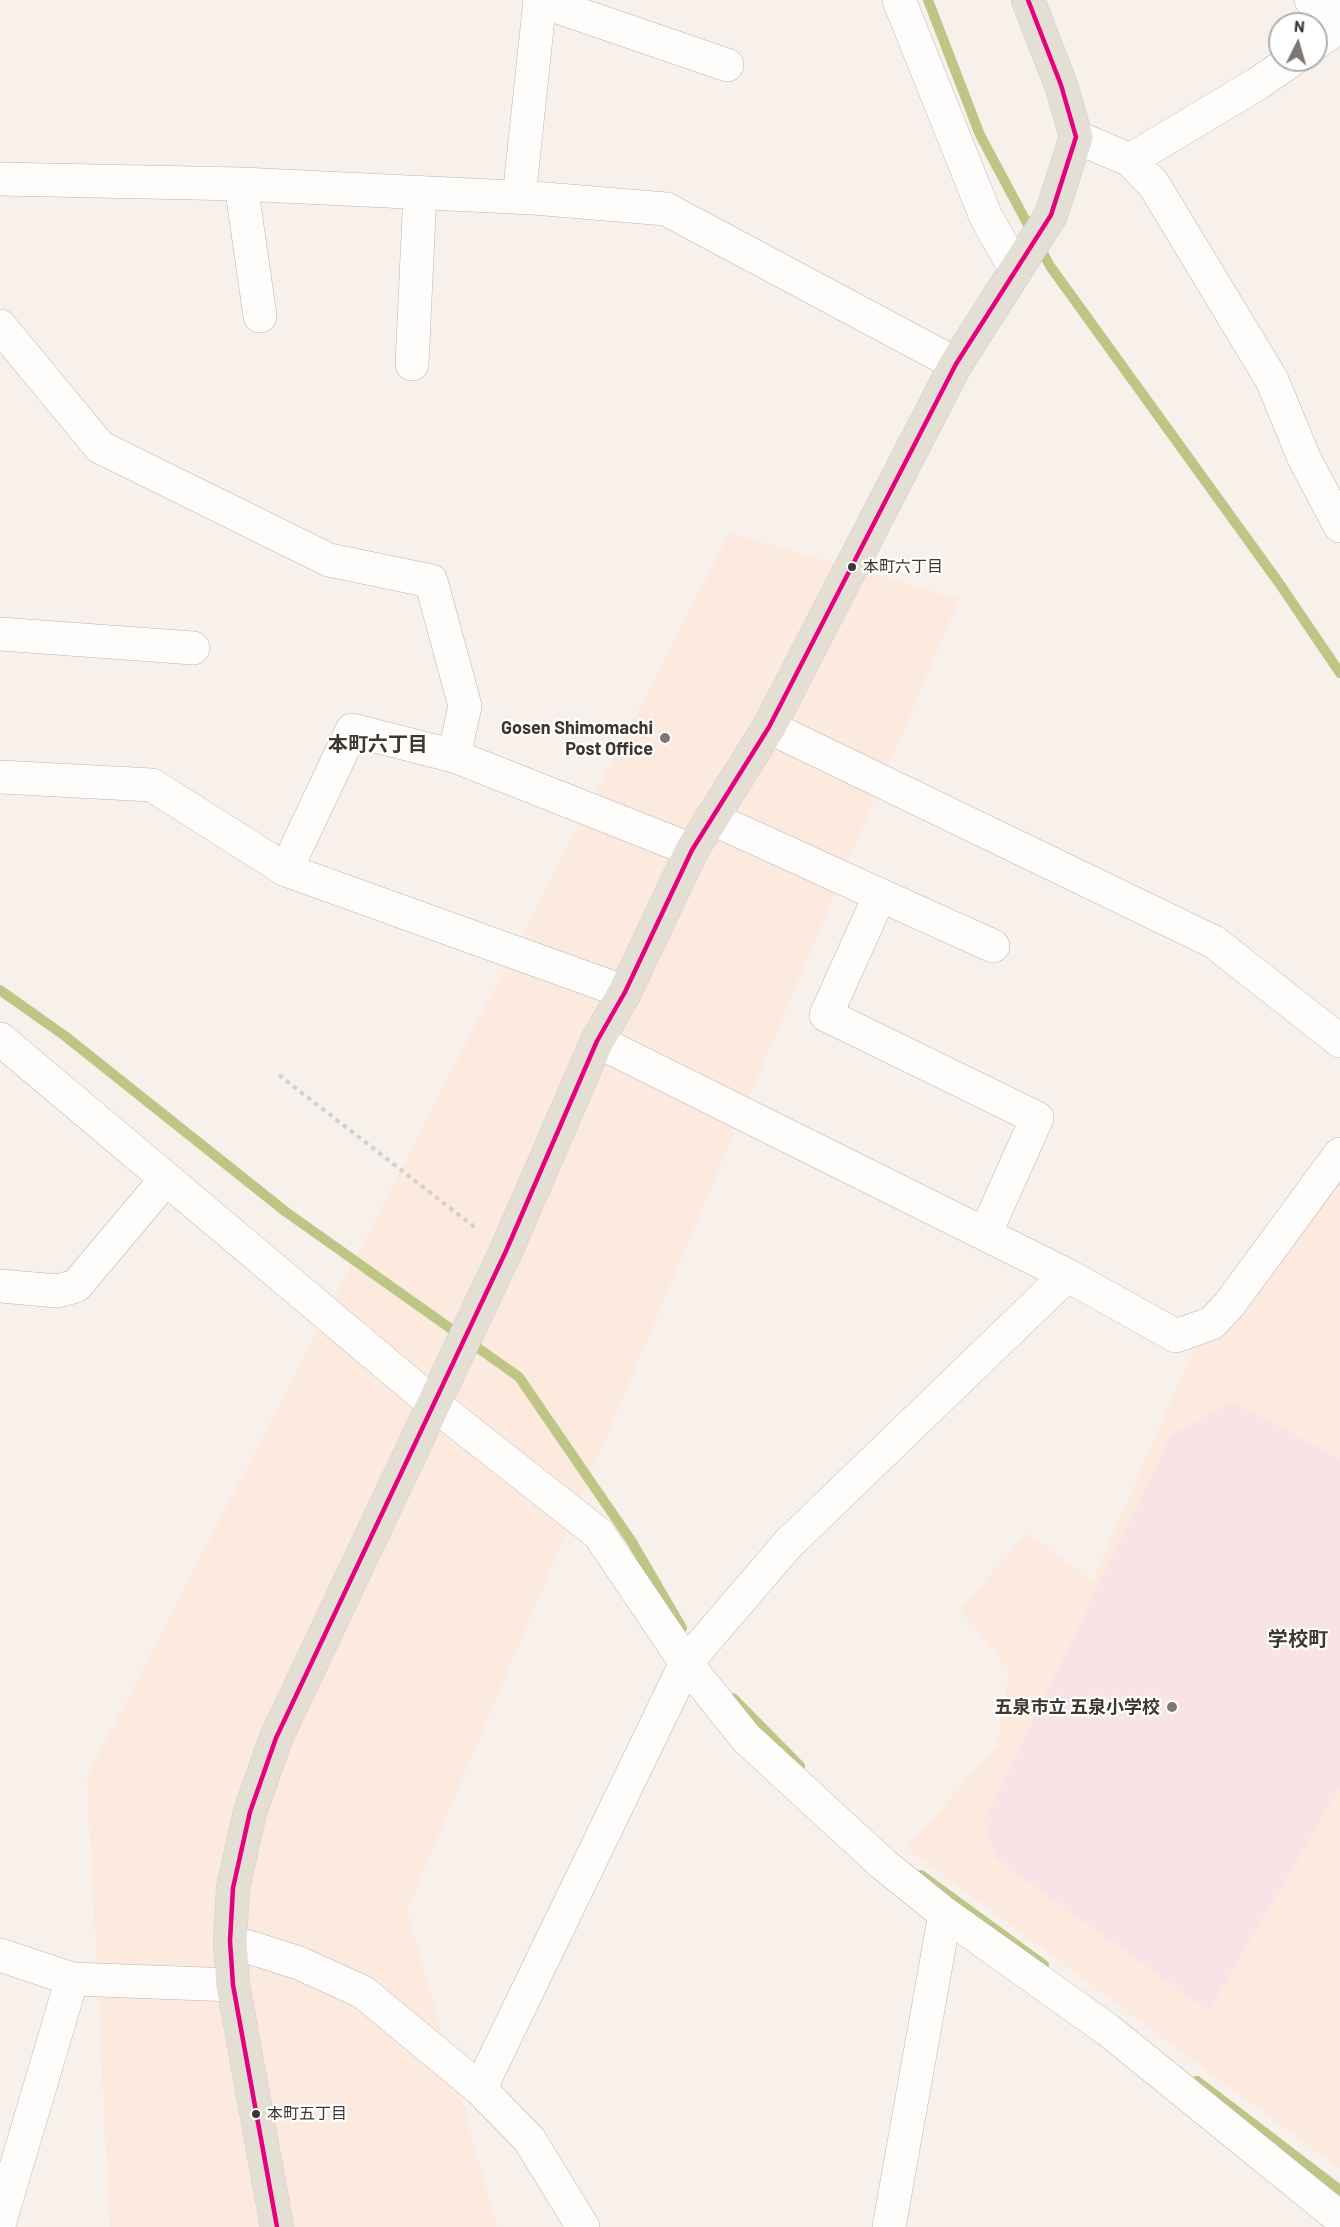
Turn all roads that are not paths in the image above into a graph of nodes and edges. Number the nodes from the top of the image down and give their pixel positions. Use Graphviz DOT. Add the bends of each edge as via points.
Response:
graph roads {
  1 [pos="540,0"];
  2 [pos="899,0"];
  3 [pos="1028,0"];
  4 [pos="1311,0"];
  5 [pos="1340,16"];
  6 [pos="727,65"];
  7 [pos="1274,72"];
  8 [pos="1076,137"];
  9 [pos="1130,160"];
  10 [pos="0,179"];
  11 [pos="241,184"];
  12 [pos="420,194"];
  13 [pos="519,198"];
  14 [pos="1016,270"];
  15 [pos="260,316"];
  16 [pos="0,326"];
  17 [pos="412,364"];
  18 [pos="956,364"];
  19 [pos="1340,526"];
  20 [pos="0,634"];
  21 [pos="193,648"];
  22 [pos="769,727"];
  23 [pos="454,756"];
  24 [pos="0,777"];
  25 [pos="711,818"];
  26 [pos="692,850"];
  27 [pos="286,870"];
  28 [pos="880,895"];
  29 [pos="993,946"];
  30 [pos="625,992"];
  31 [pos="0,1039"];
  32 [pos="597,1041"];
  33 [pos="1340,1041"];
  34 [pos="1340,1154"];
  35 [pos="166,1179"];
  36 [pos="985,1234"];
  37 [pos="1067,1275"];
  38 [pos="0,1286"];
  39 [pos="435,1405"];
  40 [pos="686,1663"];
  41 [pos="945,1914"];
  42 [pos="230,1941"];
  43 [pos="0,1955"];
  44 [pos="72,1979"];
  45 [pos="233,1985"];
  46 [pos="480,2089"];
  47 [pos="1340,2218"];
  48 [pos="0,2222"];
  49 [pos="277,2227"];
  50 [pos="583,2227"];
  51 [pos="889,2227"];
  1 -- 6 [label="street"];
  1 -- 13 [label="street"];
  2 -- 14 [label="street" via="986,217"];
  3 -- 8 [label="main road" via="1061,85"];
  4 -- 5 [label="street"];
  7 -- 9 [label="street"];
  8 -- 9 [label="street"];
  8 -- 14 [label="main road" via="1051,215"];
  9 -- 19 [label="street" via="1154,185 1272,380 1304,458"];
  10 -- 11 [label="street"];
  11 -- 12 [label="street"];
  11 -- 15 [label="street"];
  12 -- 13 [label="street"];
  12 -- 17 [label="street"];
  13 -- 18 [label="street" via="666,209"];
  14 -- 18 [label="main road"];
  16 -- 23 [label="street" via="100,447 329,560 431,581 465,706"];
  18 -- 22 [label="main road"];
  20 -- 21 [label="street"];
  22 -- 25 [label="main road"];
  22 -- 33 [label="street" via="1214,942"];
  23 -- 26 [label="street"];
  23 -- 27 [label="street" via="352,730"];
  24 -- 27 [label="street" via="152,785"];
  25 -- 26 [label="main road"];
  25 -- 28 [label="street"];
  26 -- 30 [label="main road"];
  27 -- 30 [label="street"];
  28 -- 29 [label="street"];
  28 -- 36 [label="street" via="826,1015 1037,1118"];
  30 -- 32 [label="main road"];
  31 -- 35 [label="street"];
  32 -- 36 [label="street"];
  32 -- 39 [label="main road"];
  34 -- 37 [label="street" via="1212,1323 1176,1336"];
  35 -- 38 [label="street" via="76,1286 57,1291"];
  35 -- 39 [label="street"];
  36 -- 37 [label="street"];
  37 -- 40 [label="street" via="788,1544"];
  39 -- 40 [label="street" via="599,1534"];
  39 -- 42 [label="main road" via="276,1738 250,1812 234,1888"];
  40 -- 41 [label="street" via="746,1738 883,1864"];
  40 -- 46 [label="street"];
  41 -- 47 [label="street" via="1108,2030"];
  41 -- 51 [label="street"];
  42 -- 45 [label="main road"];
  42 -- 46 [label="street" via="299,1963 363,1992"];
  43 -- 44 [label="street"];
  44 -- 45 [label="street"];
  44 -- 48 [label="street"];
  45 -- 49 [label="main road"];
  46 -- 50 [label="street" via="529,2139"];
}
